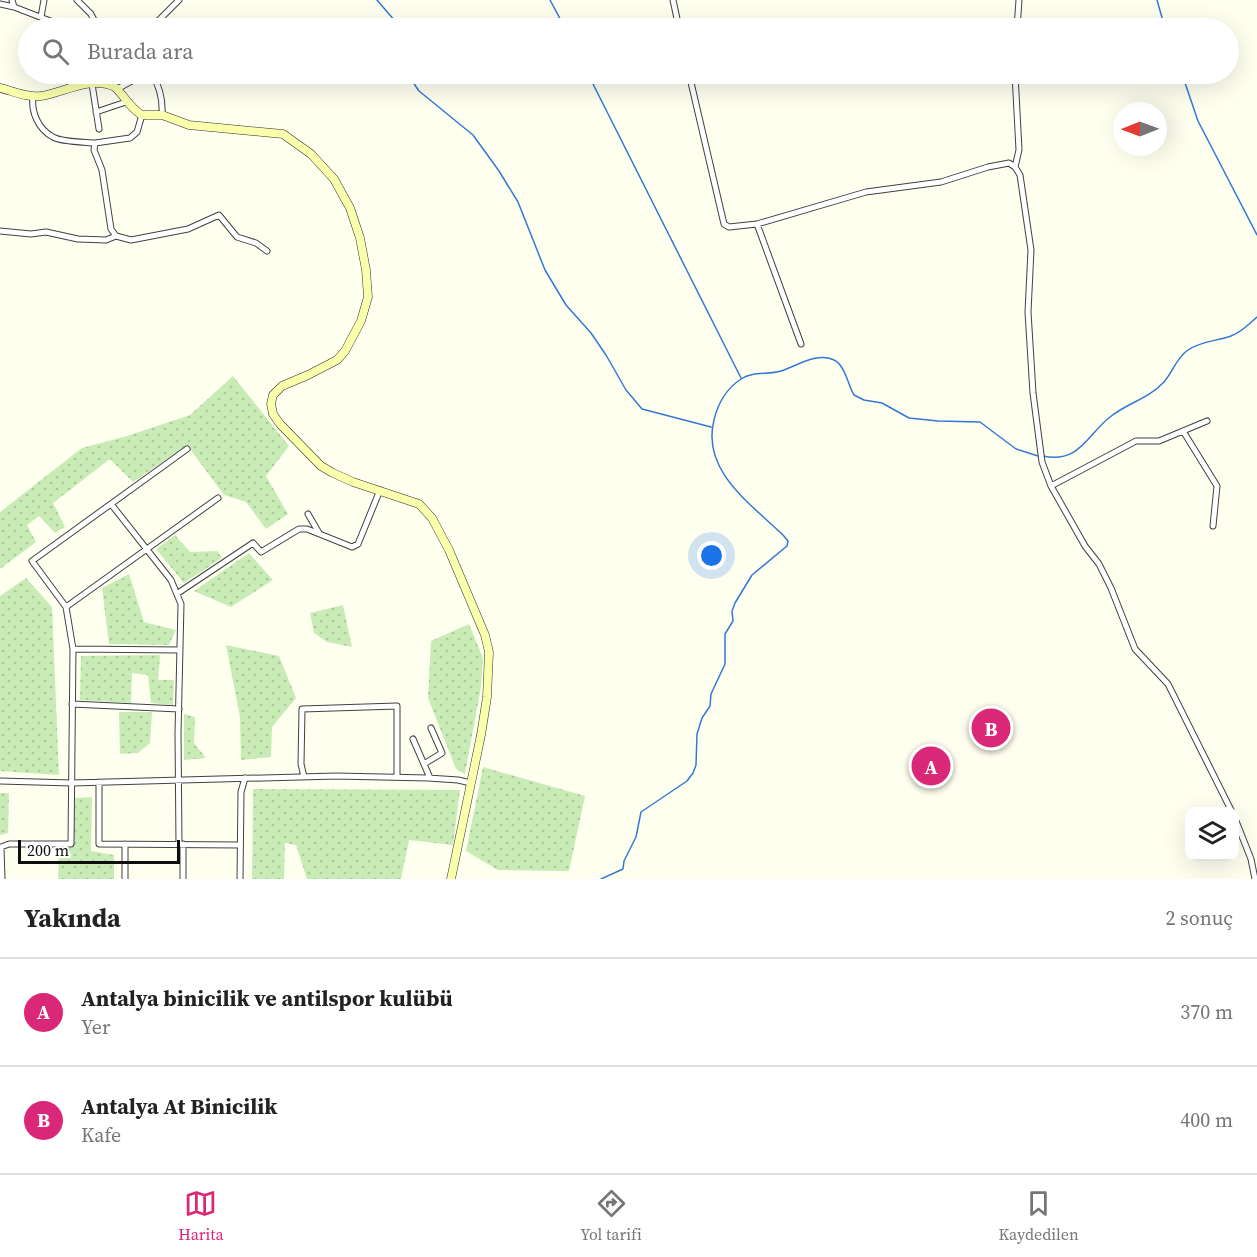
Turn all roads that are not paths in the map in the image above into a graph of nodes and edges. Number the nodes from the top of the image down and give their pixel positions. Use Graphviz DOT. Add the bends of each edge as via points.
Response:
graph roads {
  1 [pos="44,0"];
  2 [pos="77,0"];
  3 [pos="179,0"];
  4 [pos="673,0"];
  5 [pos="1019,0"];
  6 [pos="13,3"];
  7 [pos="0,4"];
  8 [pos="41,17"];
  9 [pos="93,18"];
  10 [pos="161,18"];
  11 [pos="677,18"];
  12 [pos="1018,18"];
  13 [pos="82,84"];
  14 [pos="92,84"];
  15 [pos="126,84"];
  16 [pos="157,84"];
  17 [pos="691,84"];
  18 [pos="1016,84"];
  19 [pos="0,88"];
  20 [pos="117,89"];
  21 [pos="33,96"];
  22 [pos="126,102"];
  23 [pos="96,112"];
  24 [pos="142,115"];
  25 [pos="162,115"];
  26 [pos="99,129"];
  27 [pos="95,143"];
  28 [pos="1015,167"];
  29 [pos="757,224"];
  30 [pos="0,231"];
  31 [pos="116,236"];
  32 [pos="267,250"];
  33 [pos="801,344"];
  34 [pos="1207,421"];
  35 [pos="1183,431"];
  36 [pos="187,449"];
  37 [pos="1051,486"];
  38 [pos="381,490"];
  39 [pos="218,498"];
  40 [pos="111,504"];
  41 [pos="308,514"];
  42 [pos="1213,526"];
  43 [pos="320,534"];
  44 [pos="147,548"];
  45 [pos="178,593"];
  46 [pos="66,607"];
  47 [pos="74,649"];
  48 [pos="180,650"];
  49 [pos="72,704"];
  50 [pos="179,709"];
  51 [pos="431,729"];
  52 [pos="413,739"];
  53 [pos="424,764"];
  54 [pos="304,777"];
  55 [pos="397,777"];
  56 [pos="245,778"];
  57 [pos="430,778"];
  58 [pos="180,780"];
  59 [pos="0,781"];
  60 [pos="99,782"];
  61 [pos="72,783"];
  62 [pos="471,783"];
  63 [pos="1230,807"];
  64 [pos="1239,829"];
  65 [pos="124,844"];
  66 [pos="181,844"];
  67 [pos="240,845"];
  68 [pos="1,847"];
  69 [pos="2,879"];
  70 [pos="124,879"];
  71 [pos="183,879"];
  72 [pos="240,879"];
  73 [pos="451,879"];
  74 [pos="1255,879"];
  1 -- 8 [label="street"];
  2 -- 9 [label="street"];
  3 -- 10 [label="street"];
  4 -- 11 [label="street"];
  5 -- 12 [label="street"];
  6 -- 7 [label="street"];
  6 -- 8 [label="street"];
  13 -- 14 [label="street"];
  13 -- 21 [label="street"];
  14 -- 20 [label="street"];
  14 -- 23 [label="street"];
  15 -- 20 [label="street"];
  16 -- 25 [label="street"];
  17 -- 29 [label="street" via="724,224"];
  18 -- 28 [label="street" via="1019,150"];
  19 -- 21 [label="street"];
  20 -- 22 [label="street"];
  21 -- 27 [label="street" via="36,119 54,138"];
  22 -- 23 [label="street"];
  22 -- 24 [label="street"];
  23 -- 26 [label="street"];
  24 -- 25 [label="street"];
  24 -- 27 [label="street" via="137,132 130,138"];
  25 -- 38 [label="street" via="189,125 283,134 311,154 342,192 360,238 366,270 366,306 337,360 282,387 273,395 271,405 280,424 321,466"];
  27 -- 31 [label="street" via="111,229"];
  28 -- 29 [label="street" via="1009,163 941,182 866,192"];
  28 -- 37 [label="street" via="1020,175 1031,250 1028,312 1039,447"];
  29 -- 33 [label="street"];
  30 -- 31 [label="street" via="106,240"];
  31 -- 32 [label="street" via="131,240 188,229 219,215 237,237"];
  34 -- 35 [label="street"];
  35 -- 37 [label="street" via="1159,441 1137,441"];
  35 -- 42 [label="street" via="1217,486"];
  36 -- 40 [label="street"];
  37 -- 63 [label="street" via="1101,568 1135,649 1168,684"];
  38 -- 43 [label="street" via="357,544 352,547"];
  38 -- 62 [label="street" via="419,504 432,518 486,635 489,677"];
  39 -- 44 [label="street"];
  40 -- 44 [label="street"];
  40 -- 46 [label="street" via="32,561"];
  41 -- 43 [label="street"];
  43 -- 45 [label="street" via="299,529 261,552 253,543"];
  44 -- 45 [label="street"];
  44 -- 46 [label="street"];
  45 -- 48 [label="street"];
  46 -- 47 [label="street"];
  47 -- 48 [label="street"];
  47 -- 49 [label="street"];
  48 -- 50 [label="street"];
  49 -- 50 [label="street"];
  49 -- 61 [label="street"];
  50 -- 58 [label="street"];
  51 -- 53 [label="street" via="442,753"];
  52 -- 53 [label="street"];
  53 -- 57 [label="street"];
  54 -- 55 [label="street"];
  54 -- 55 [label="street" via="302,709 397,706"];
  54 -- 56 [label="street"];
  55 -- 57 [label="street"];
  56 -- 58 [label="street"];
  56 -- 67 [label="street"];
  57 -- 62 [label="street"];
  58 -- 60 [label="street"];
  58 -- 66 [label="street"];
  59 -- 61 [label="street"];
  60 -- 61 [label="street"];
  60 -- 65 [label="street" via="99,844"];
  61 -- 68 [label="street" via="71,844"];
  62 -- 73 [label="street"];
  64 -- 74 [label="street"];
  65 -- 66 [label="street"];
  65 -- 70 [label="street"];
  66 -- 67 [label="street"];
  66 -- 71 [label="street"];
  67 -- 72 [label="street"];
  68 -- 69 [label="street"];
}
